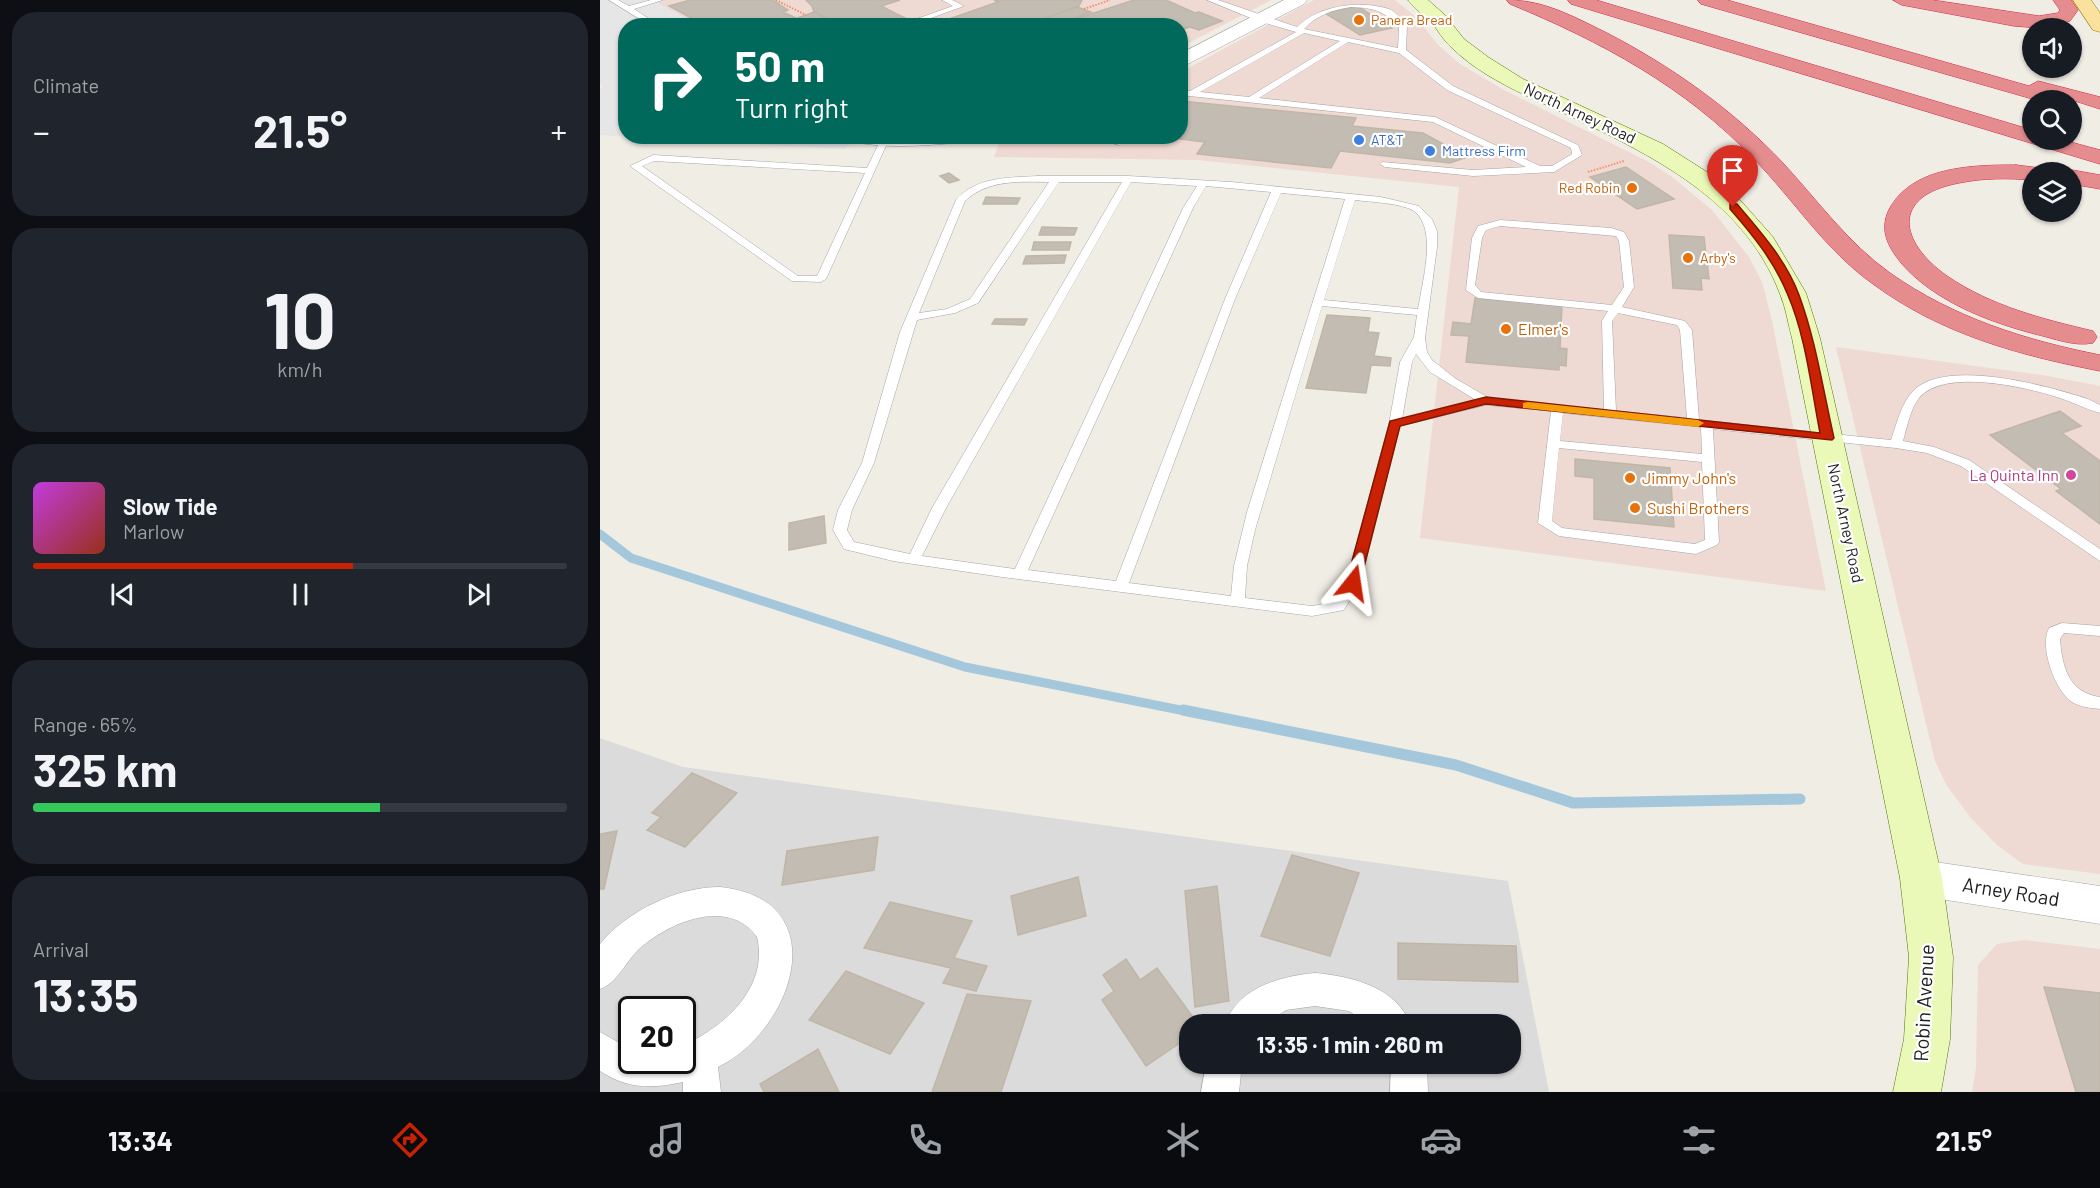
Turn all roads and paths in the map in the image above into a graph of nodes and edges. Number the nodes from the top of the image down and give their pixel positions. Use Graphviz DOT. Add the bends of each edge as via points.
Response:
graph roads {
  1 [pos="613,0"];
  2 [pos="659,0"];
  3 [pos="778,0"];
  4 [pos="946,0"];
  5 [pos="1110,0"];
  6 [pos="1210,0"];
  7 [pos="1298,0"];
  8 [pos="1417,0"];
  9 [pos="1516,0"];
  10 [pos="1577,0"];
  11 [pos="1707,0"];
  12 [pos="1902,0"];
  13 [pos="2062,0"];
  14 [pos="2082,0"];
  15 [pos="628,9"];
  16 [pos="1084,9"];
  17 [pos="806,15"];
  18 [pos="643,18"];
  19 [pos="924,18"];
  20 [pos="1261,19"];
  21 [pos="2100,27"];
  22 [pos="1301,30"];
  23 [pos="1346,40"];
  24 [pos="1402,51"];
  25 [pos="1906,57"];
  26 [pos="1188,58"];
  27 [pos="2022,90"];
  28 [pos="1188,93"];
  29 [pos="1192,93"];
  30 [pos="1250,100"];
  31 [pos="2100,103"];
  32 [pos="2082,108"];
  33 [pos="2100,113"];
  34 [pos="2022,134"];
  35 [pos="883,144"];
  36 [pos="1655,149"];
  37 [pos="2076,150"];
  38 [pos="2100,157"];
  39 [pos="1563,163"];
  40 [pos="1385,164"];
  41 [pos="1538,169"];
  42 [pos="870,171"];
  43 [pos="2022,173"];
  44 [pos="1056,179"];
  45 [pos="1128,179"];
  46 [pos="2082,179"];
  47 [pos="2100,182"];
  48 [pos="1203,183"];
  49 [pos="1277,190"];
  50 [pos="1351,197"];
  51 [pos="1318,303"];
  52 [pos="1615,309"];
  53 [pos="1421,312"];
  54 [pos="912,317"];
  55 [pos="1420,337"];
  56 [pos="2100,340"];
  57 [pos="2100,363"];
  58 [pos="1486,401"];
  59 [pos="1557,408"];
  60 [pos="2100,409"];
  61 [pos="1610,414"];
  62 [pos="1693,423"];
  63 [pos="1395,424"];
  64 [pos="1707,424"];
  65 [pos="1827,438"];
  66 [pos="1553,444"];
  67 [pos="1896,444"];
  68 [pos="1709,459"];
  69 [pos="2100,556"];
  70 [pos="914,559"];
  71 [pos="1019,574"];
  72 [pos="1121,586"];
  73 [pos="1238,602"];
  74 [pos="2100,631"];
  75 [pos="2098,707"];
  76 [pos="1921,878"];
  77 [pos="2100,905"];
  78 [pos="600,973"];
  79 [pos="1254,1014"];
  80 [pos="1381,1014"];
  81 [pos="600,1050"];
  82 [pos="1223,1074"];
  83 [pos="1410,1074"];
  84 [pos="701,1075"];
  85 [pos="1220,1092"];
  86 [pos="1409,1092"];
  87 [pos="1917,1092"];
  1 -- 15 [label="lane"];
  2 -- 15 [label="lane"];
  3 -- 17 [label="path"];
  4 -- 19 [label="lane" via="960,6"];
  5 -- 16 [label="path"];
  6 -- 20 [label="lane"];
  7 -- 20 [label="street"];
  8 -- 36 [label="main road, North Arney Road" via="1457,43 1480,61 1514,82"];
  9 -- 57 [label="highway" via="1644,59 1707,104 1760,153 1855,259 1912,299 2024,348"];
  10 -- 34 [label="highway"];
  11 -- 25 [label="highway"];
  12 -- 13 [label="highway" via="2039,22 2064,17 2069,10"];
  14 -- 21 [label="main road"];
  15 -- 18 [label="lane"];
  20 -- 22 [label="lane"];
  20 -- 26 [label="street"];
  22 -- 23 [label="lane"];
  22 -- 24 [label="lane" via="1319,9 1334,3 1367,2 1385,9 1403,25"];
  22 -- 29 [label="lane"];
  23 -- 24 [label="lane"];
  23 -- 30 [label="lane"];
  24 -- 39 [label="lane" via="1450,87 1575,147 1577,155"];
  25 -- 27 [label="highway"];
  25 -- 31 [label="highway"];
  28 -- 29 [label="lane"];
  29 -- 30 [label="lane"];
  30 -- 41 [label="lane" via="1436,120"];
  32 -- 33 [label="highway"];
  35 -- 42 [label="lane"];
  36 -- 39 [label="path" via="1587,173"];
  36 -- 65 [label="main road, North Arney Road" via="1698,177 1733,207 1764,242 1793,293"];
  37 -- 38 [label="highway"];
  39 -- 41 [label="lane" via="1554,169"];
  40 -- 41 [label="lane" via="1473,173"];
  42 -- 42 [label="lane" via="821,279 796,279 635,166 653,158"];
  43 -- 56 [label="highway" via="1980,173 1929,184 1915,191 1899,210 1897,234 1919,266 1945,287 2016,320"];
  44 -- 45 [label="lane"];
  44 -- 54 [label="lane" via="974,301 958,310"];
  44 -- 54 [label="lane" via="991,182 971,188 961,200"];
  45 -- 48 [label="lane"];
  45 -- 70 [label="lane" via="939,508"];
  46 -- 47 [label="highway"];
  48 -- 49 [label="lane"];
  48 -- 71 [label="lane"];
  49 -- 50 [label="lane"];
  49 -- 72 [label="lane" via="1230,299"];
  50 -- 51 [label="lane"];
  50 -- 53 [label="lane" via="1403,203 1416,208 1429,221 1432,247"];
  51 -- 53 [label="lane"];
  51 -- 73 [label="lane" via="1245,542 1238,576"];
  52 -- 52 [label="lane" via="1629,287 1620,234 1500,224 1482,228 1470,285 1478,295"];
  52 -- 61 [label="lane" via="1607,321"];
  52 -- 62 [label="lane" via="1681,323 1686,330"];
  53 -- 55 [label="lane"];
  54 -- 70 [label="lane" via="868,463 845,510 840,530 849,546"];
  55 -- 58 [label="lane" via="1421,354 1427,363"];
  55 -- 63 [label="lane" via="1406,362"];
  58 -- 59 [label="lane"];
  58 -- 63 [label="lane"];
  59 -- 61 [label="lane"];
  59 -- 66 [label="lane"];
  60 -- 67 [label="lane" via="2042,388 1981,378 1946,380 1922,389 1909,407"];
  61 -- 62 [label="lane"];
  62 -- 64 [label="lane"];
  63 -- 73 [label="lane" via="1353,583 1339,606 1312,611"];
  64 -- 65 [label="lane"];
  64 -- 68 [label="lane"];
  65 -- 67 [label="lane"];
  65 -- 76 [label="main road, North Arney Road"];
  66 -- 68 [label="lane"];
  66 -- 68 [label="lane" via="1545,523 1559,532 1696,549 1712,542"];
  67 -- 69 [label="lane" via="1930,450 1965,463"];
  70 -- 71 [label="lane"];
  71 -- 72 [label="lane"];
  72 -- 73 [label="lane"];
  74 -- 75 [label="lane" via="2062,628 2054,632 2051,642 2066,686 2077,698"];
  76 -- 77 [label="street, Arney Road"];
  76 -- 87 [label="main road, Robin Avenue" via="1930,957 1927,1039"];
  78 -- 84 [label="street" via="609,957 638,930 669,911 707,901 732,902 758,913 775,934 778,959 772,987 751,1019"];
  79 -- 80 [label="street" via="1271,999 1308,988 1334,989 1366,1001"];
  81 -- 84 [label="street" via="631,1068 666,1068"];
  82 -- 85 [label="street"];
  83 -- 86 [label="street"];
}
